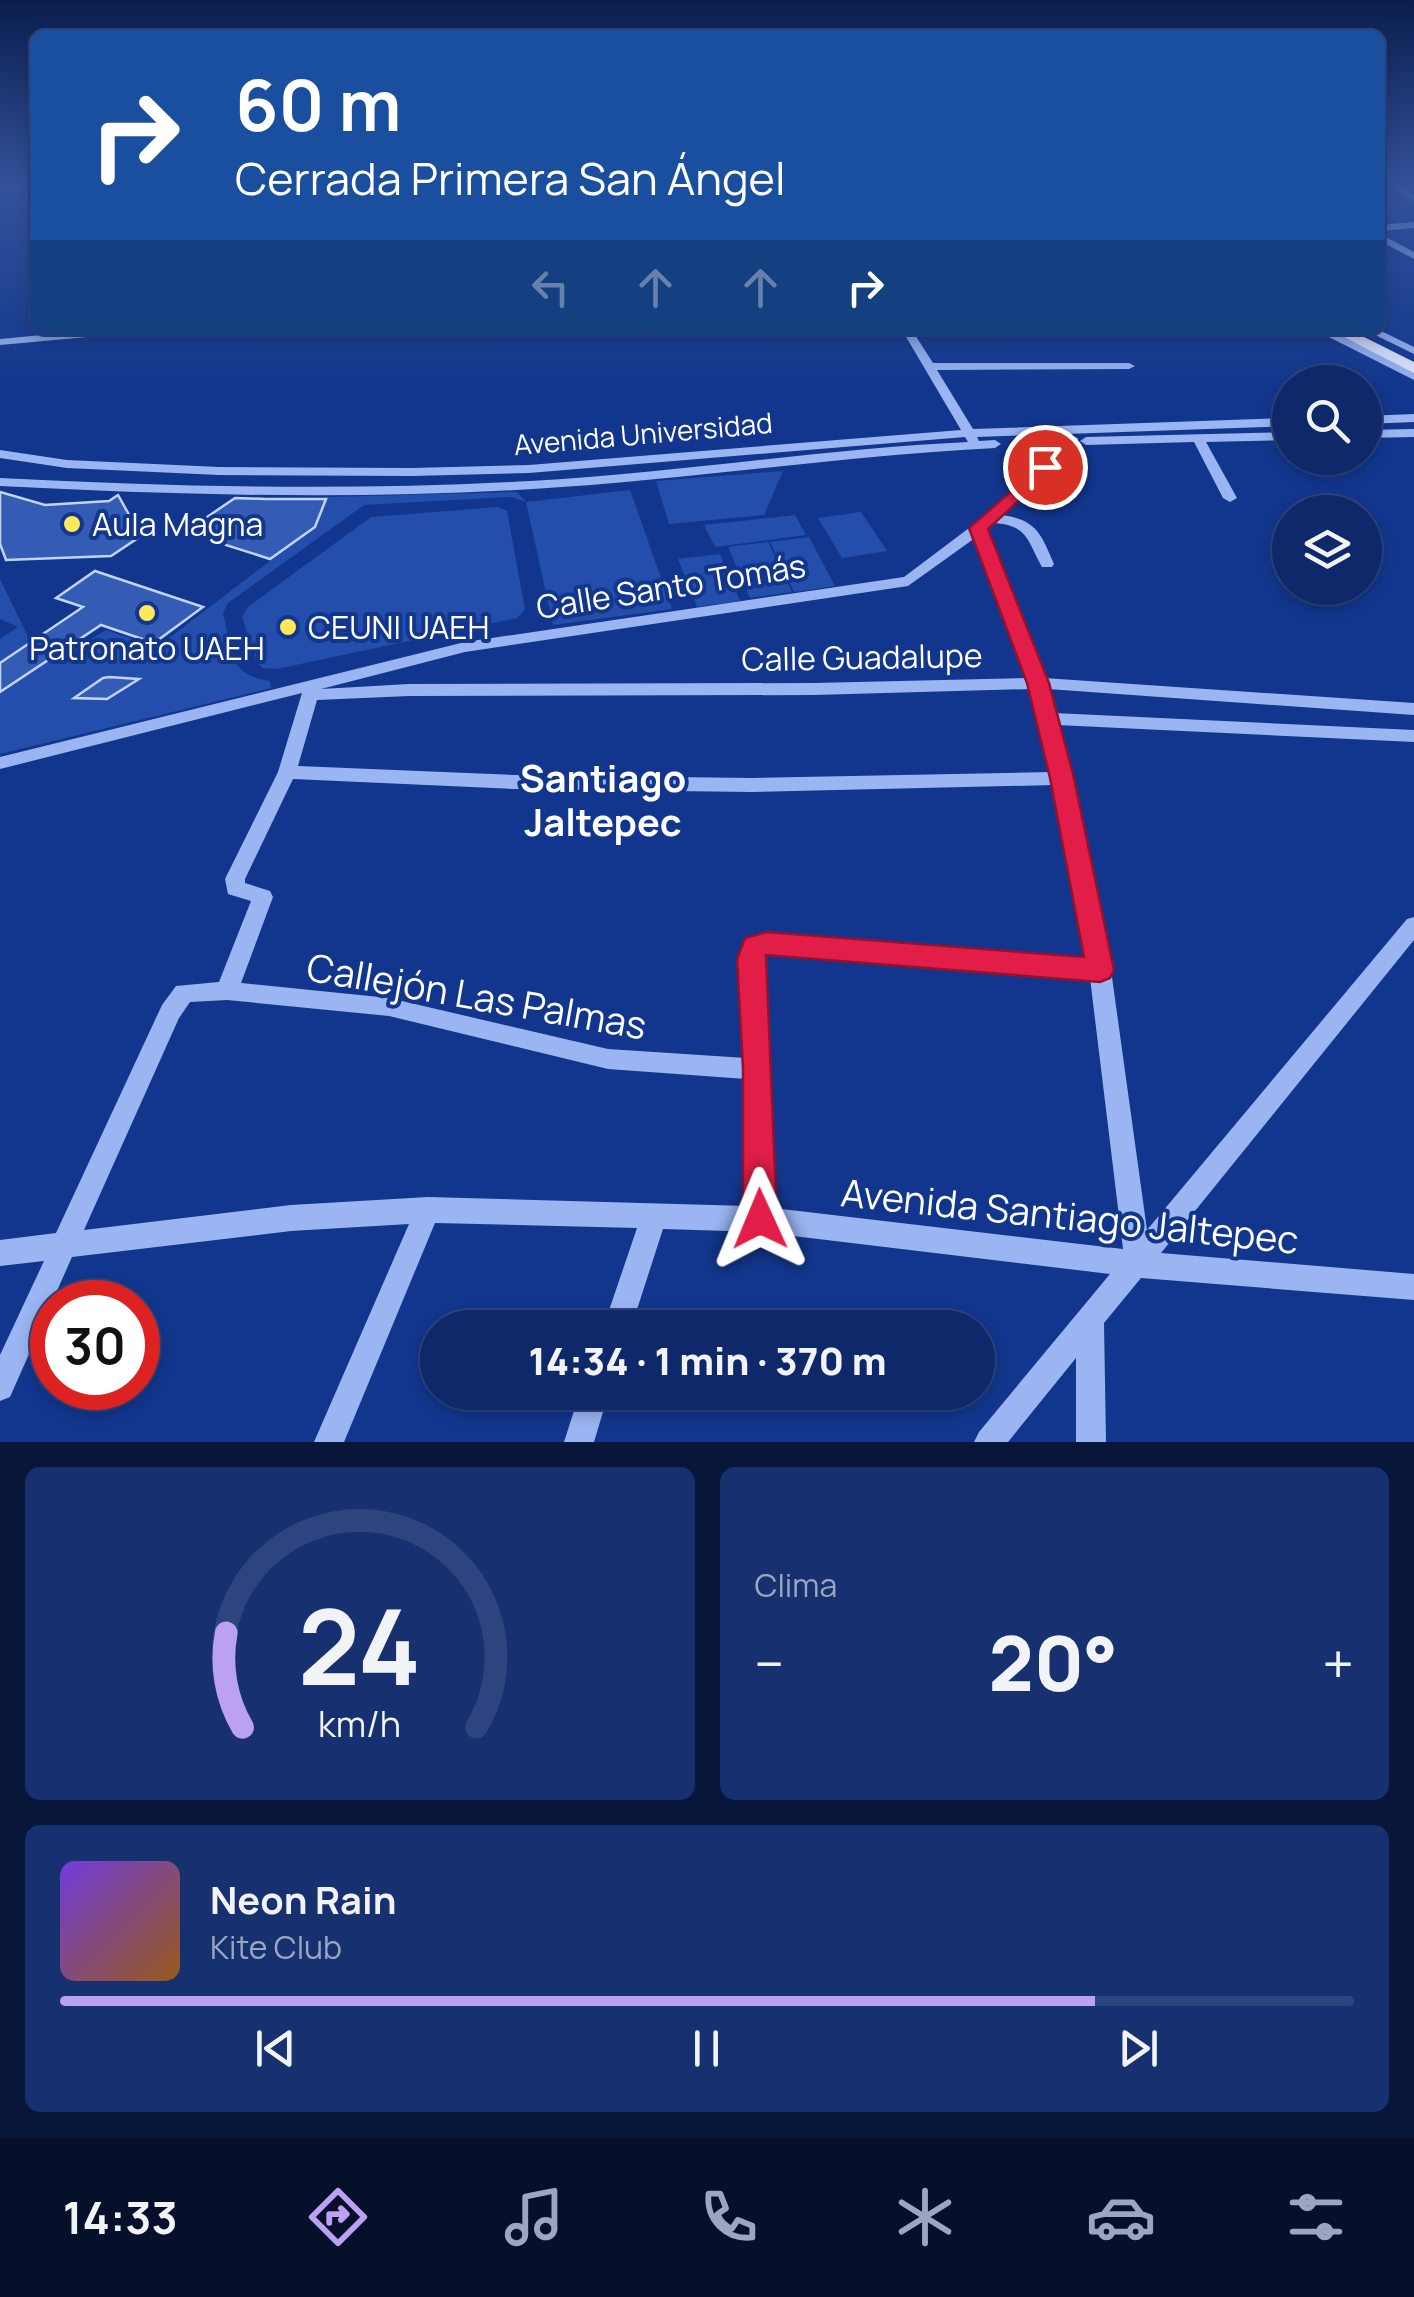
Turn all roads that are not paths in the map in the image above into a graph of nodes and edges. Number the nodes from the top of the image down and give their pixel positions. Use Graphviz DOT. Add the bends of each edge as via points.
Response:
graph roads {
  1 [pos="76,335"];
  2 [pos="910,335"];
  3 [pos="1330,335"];
  4 [pos="1348,335"];
  5 [pos="1366,335"];
  6 [pos="1379,335"];
  7 [pos="0,342"];
  8 [pos="1414,355"];
  9 [pos="1129,366"];
  10 [pos="928,367"];
  11 [pos="1414,368"];
  12 [pos="1414,376"];
  13 [pos="1414,418"];
  14 [pos="1382,419"];
  15 [pos="1272,423"];
  16 [pos="1414,433"];
  17 [pos="1382,434"];
  18 [pos="1272,436"];
  19 [pos="1198,438"];
  20 [pos="973,439"];
  21 [pos="1073,441"];
  22 [pos="0,454"];
  23 [pos="3,484"];
  24 [pos="1230,498"];
  25 [pos="984,524"];
  26 [pos="1047,564"];
  27 [pos="1038,683"];
  28 [pos="312,688"];
  29 [pos="1414,709"];
  30 [pos="1048,719"];
  31 [pos="1414,736"];
  32 [pos="0,763"];
  33 [pos="288,772"];
  34 [pos="1062,778"];
  35 [pos="1414,926"];
  36 [pos="1100,970"];
  37 [pos="226,991"];
  38 [pos="758,1069"];
  39 [pos="428,1210"];
  40 [pos="654,1217"];
  41 [pos="760,1219"];
  42 [pos="62,1246"];
  43 [pos="0,1253"];
  44 [pos="1138,1264"];
  45 [pos="1414,1287"];
  46 [pos="623,1310"];
  47 [pos="1090,1321"];
  48 [pos="0,1388"];
  49 [pos="589,1410"];
  50 [pos="330,1442"];
  51 [pos="579,1442"];
  52 [pos="989,1442"];
  53 [pos="1091,1442"];
  1 -- 7 [label="street"];
  2 -- 10 [label="street"];
  3 -- 12 [label="street"];
  4 -- 11 [label="main road"];
  5 -- 8 [label="main road"];
  6 -- 8 [label="street"];
  9 -- 10 [label="street"];
  10 -- 20 [label="street"];
  13 -- 14 [label="street"];
  15 -- 20 [label="street, Avenida Universidad"];
  16 -- 17 [label="street"];
  18 -- 19 [label="street, Avenida Universidad"];
  19 -- 21 [label="street, Avenida Universidad"];
  19 -- 24 [label="street"];
  20 -- 21 [label="street, Avenida Universidad"];
  20 -- 22 [label="street, Avenida Universidad" via="412,472 143,468"];
  20 -- 23 [label="street, Avenida Universidad" via="553,484 176,490"];
  21 -- 25 [label="street, Calle Santo Tomás"];
  25 -- 26 [label="street" via="1029,525"];
  25 -- 27 [label="street"];
  25 -- 28 [label="street, Calle Santo Tomás" via="919,576 888,586 466,646"];
  27 -- 28 [label="street, Calle Guadalupe" via="756,690"];
  27 -- 29 [label="street, Calle Guadalupe"];
  27 -- 30 [label="street"];
  28 -- 32 [label="street, Calle Santo Tomás"];
  28 -- 33 [label="street"];
  30 -- 31 [label="street"];
  30 -- 34 [label="street"];
  33 -- 34 [label="street" via="752,785"];
  33 -- 37 [label="street" via="235,878 235,888 263,897"];
  34 -- 36 [label="street"];
  35 -- 44 [label="street"];
  36 -- 38 [label="street" via="755,946"];
  36 -- 44 [label="street"];
  37 -- 38 [label="street, Callejón Las Palmas" via="389,1007 608,1059"];
  37 -- 42 [label="street, Callejón Las Palmas" via="184,993 170,1012"];
  38 -- 41 [label="street"];
  39 -- 40 [label="street, Avenida Santiago Jaltepec"];
  39 -- 42 [label="street, Avenida Santiago Jaltepec" via="291,1218"];
  39 -- 50 [label="street"];
  40 -- 41 [label="street, Avenida Santiago Jaltepec"];
  40 -- 46 [label="street"];
  41 -- 44 [label="street, Avenida Santiago Jaltepec"];
  42 -- 43 [label="street, Avenida Santiago Jaltepec"];
  42 -- 48 [label="street"];
  44 -- 45 [label="street, Avenida Santiago Jaltepec"];
  44 -- 47 [label="street"];
  47 -- 52 [label="street"];
  47 -- 53 [label="street"];
  49 -- 51 [label="street"];
}
